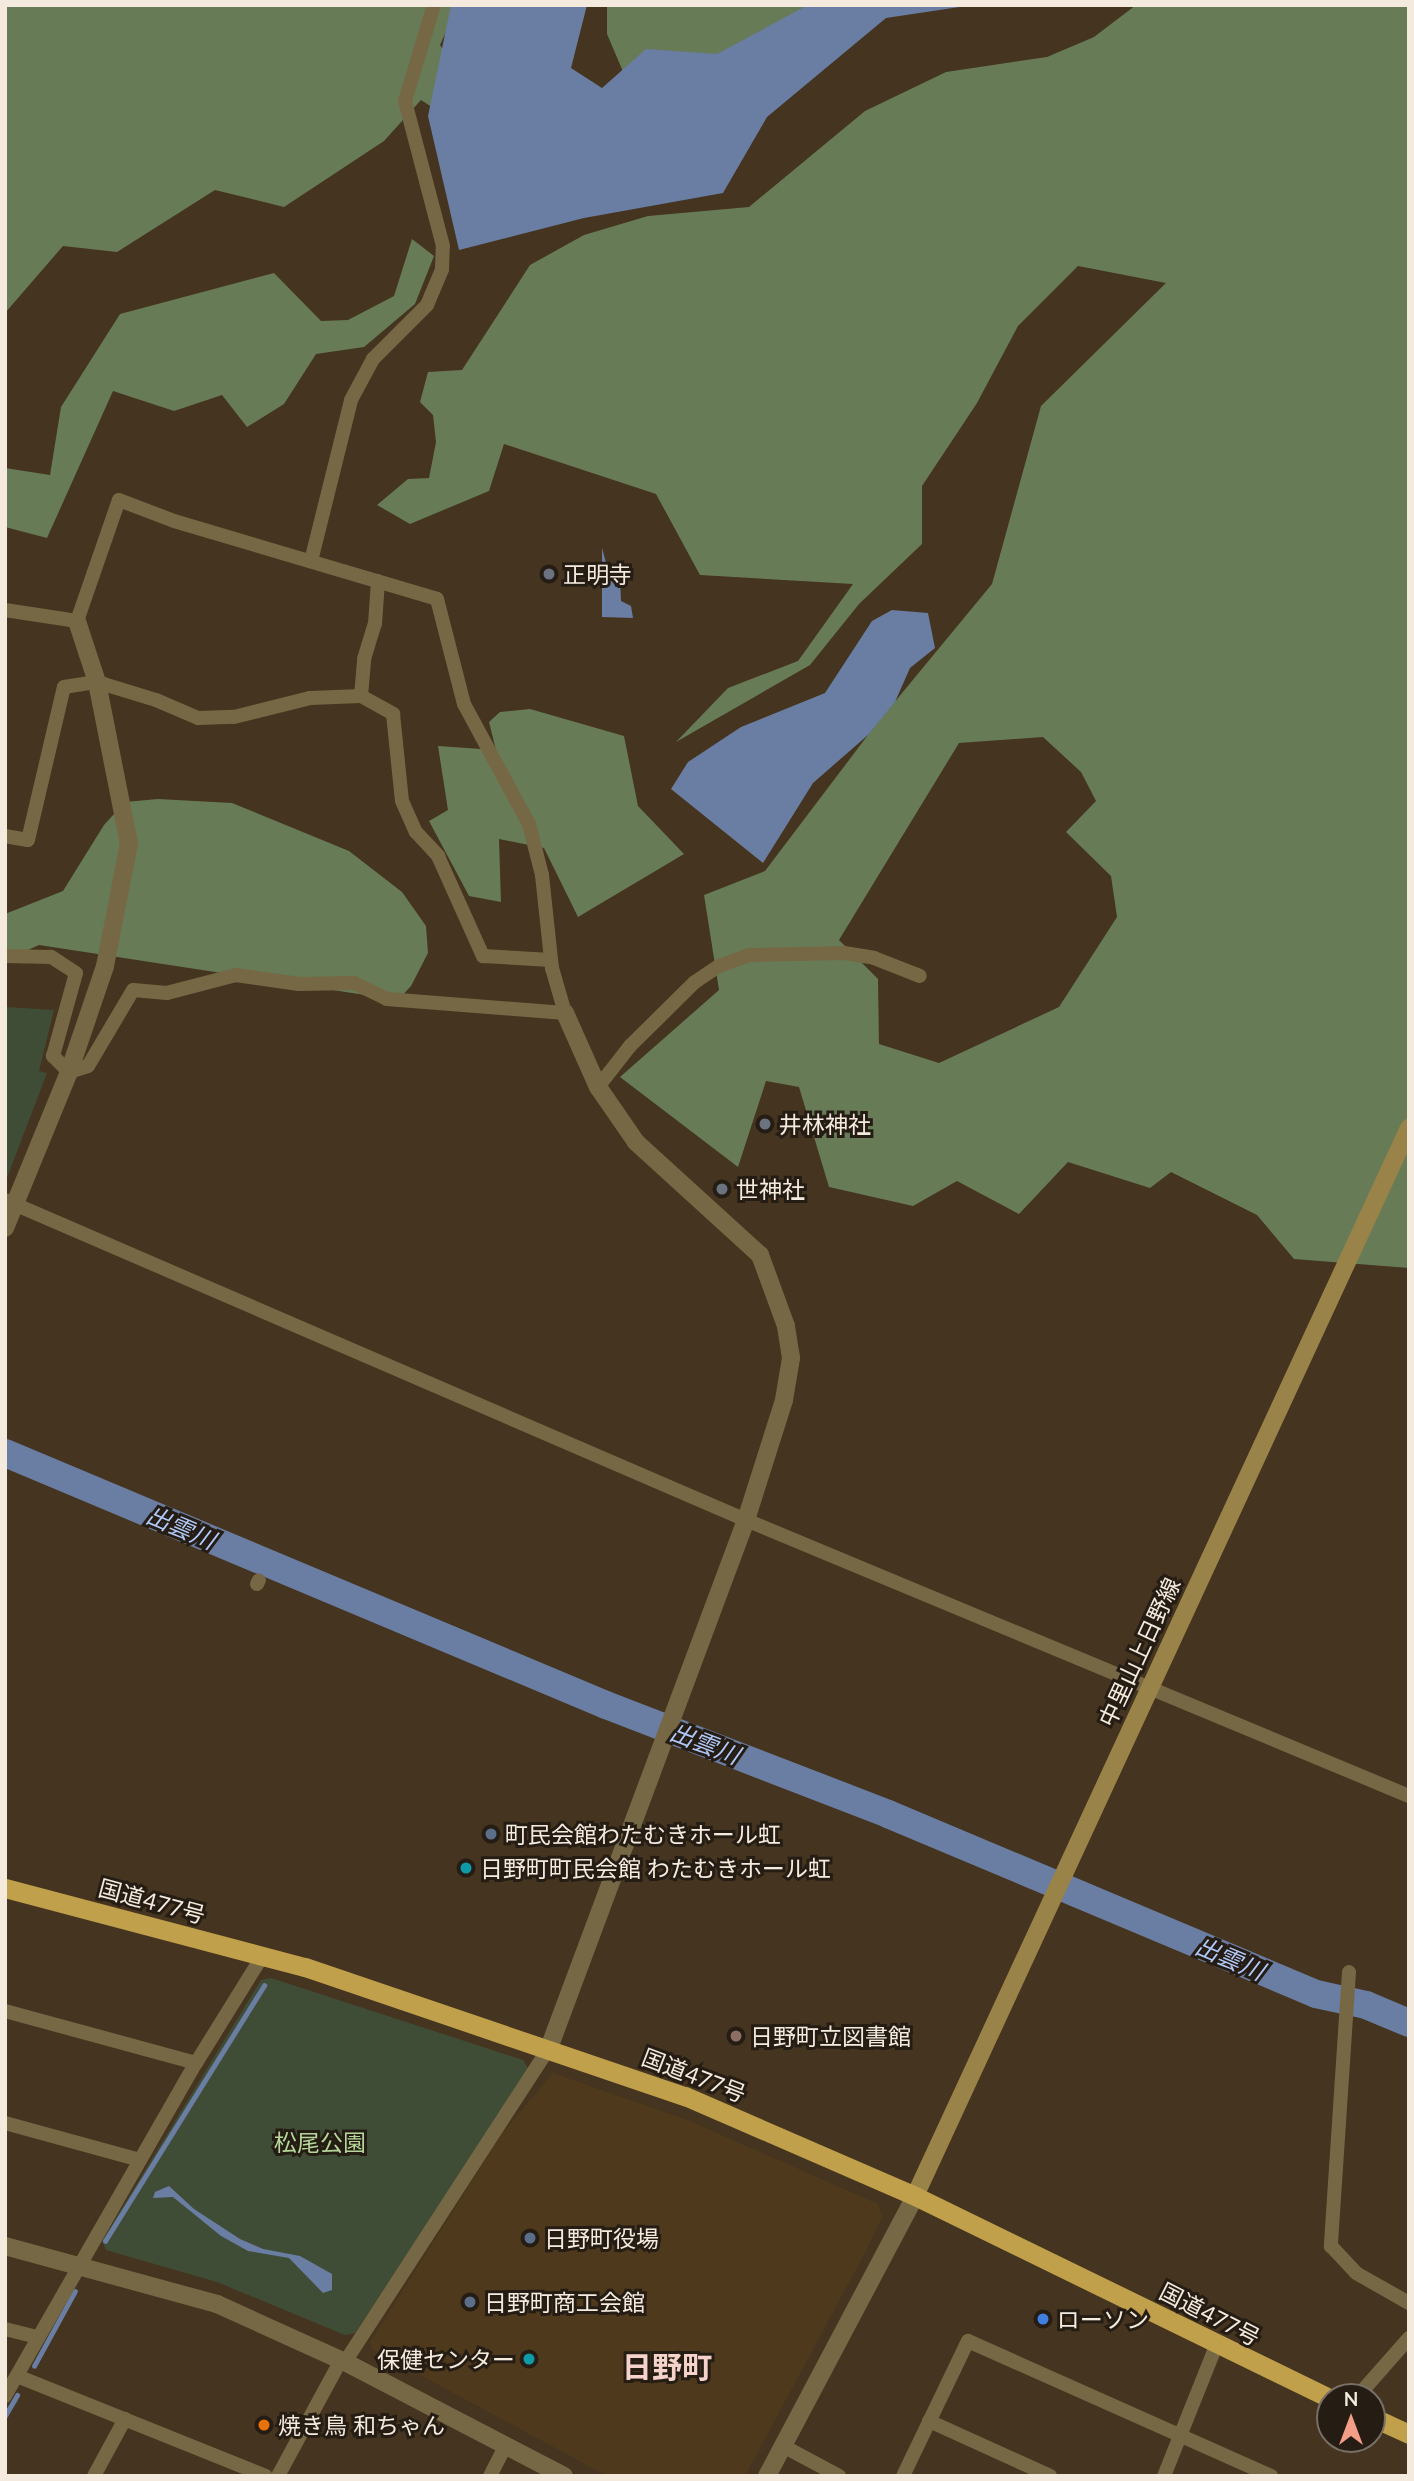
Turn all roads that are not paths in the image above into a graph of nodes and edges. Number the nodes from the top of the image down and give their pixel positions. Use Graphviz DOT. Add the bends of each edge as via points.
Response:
graph roads {
  1 [pos="434,5"];
  2 [pos="311,561"];
  3 [pos="378,581"];
  4 [pos="5,610"];
  5 [pos="77,621"];
  6 [pos="97,682"];
  7 [pos="361,696"];
  8 [pos="5,836"];
  9 [pos="5,956"];
  10 [pos="551,960"];
  11 [pos="920,976"];
  12 [pos="565,1013"];
  13 [pos="69,1072"];
  14 [pos="598,1087"];
  15 [pos="1409,1128"];
  16 [pos="10,1202"];
  17 [pos="5,1228"];
  18 [pos="746,1520"];
  19 [pos="1149,1689"];
  20 [pos="1409,1797"];
  21 [pos="5,1888"];
  22 [pos="263,1955"];
  23 [pos="1349,1972"];
  24 [pos="5,2011"];
  25 [pos="550,2048"];
  26 [pos="196,2063"];
  27 [pos="5,2123"];
  28 [pos="141,2160"];
  29 [pos="915,2196"];
  30 [pos="5,2246"];
  31 [pos="78,2266"];
  32 [pos="1409,2303"];
  33 [pos="5,2329"];
  34 [pos="37,2337"];
  35 [pos="1409,2338"];
  36 [pos="1216,2346"];
  37 [pos="343,2360"];
  38 [pos="17,2376"];
  39 [pos="1369,2383"];
  40 [pos="1316,2392"];
  41 [pos="5,2396"];
  42 [pos="125,2420"];
  43 [pos="929,2420"];
  44 [pos="1386,2423"];
  45 [pos="1409,2434"];
  46 [pos="1179,2437"];
  47 [pos="506,2445"];
  48 [pos="783,2446"];
  49 [pos="230,2470"];
  50 [pos="94,2476"];
  51 [pos="266,2476"];
  52 [pos="278,2476"];
  53 [pos="490,2476"];
  54 [pos="564,2476"];
  55 [pos="767,2476"];
  56 [pos="839,2476"];
  57 [pos="903,2476"];
  58 [pos="1049,2476"];
  59 [pos="1164,2476"];
  60 [pos="1271,2476"];
  1 -- 2 [label="street" via="405,101 443,246 442,270 427,305 373,359 351,400"];
  2 -- 3 [label="street"];
  2 -- 5 [label="street" via="174,521 119,499"];
  3 -- 7 [label="street"];
  3 -- 10 [label="street" via="437,599 464,704 529,824 542,875"];
  4 -- 5 [label="street"];
  5 -- 6 [label="street"];
  6 -- 7 [label="street" via="156,699 198,718 234,718 310,698"];
  6 -- 8 [label="street" via="64,687 28,840"];
  6 -- 13 [label="street" via="130,844 105,966"];
  7 -- 10 [label="street" via="393,715 402,801 416,832 438,856 483,956"];
  9 -- 13 [label="street" via="51,957 76,973 53,1056"];
  10 -- 12 [label="street"];
  11 -- 14 [label="street" via="874,958 844,953 749,955 695,982 630,1046"];
  12 -- 13 [label="street" via="387,999 354,983 299,984 236,975 167,993 132,990 88,1066"];
  12 -- 14 [label="street"];
  13 -- 16 [label="street"];
  14 -- 18 [label="street" via="636,1142 760,1255 775,1294 789,1344 789,1381"];
  15 -- 19 [label="main road, 中里山上日野線"];
  16 -- 17 [label="street"];
  16 -- 18 [label="street"];
  18 -- 19 [label="street"];
  18 -- 25 [label="street"];
  19 -- 20 [label="street"];
  19 -- 29 [label="main road, 中里山上日野線"];
  21 -- 22 [label="highway, 国道477号"];
  22 -- 25 [label="highway, 国道477号"];
  22 -- 26 [label="street"];
  23 -- 32 [label="street" via="1331,2246 1356,2273"];
  24 -- 26 [label="street"];
  25 -- 29 [label="highway, 国道477号" via="685,2096"];
  25 -- 37 [label="street"];
  26 -- 28 [label="street"];
  27 -- 28 [label="street"];
  28 -- 31 [label="street"];
  29 -- 36 [label="highway, 国道477号"];
  29 -- 48 [label="street"];
  30 -- 31 [label="street"];
  31 -- 34 [label="street"];
  31 -- 37 [label="street" via="217,2304"];
  33 -- 34 [label="street"];
  34 -- 38 [label="street"];
  35 -- 39 [label="street"];
  36 -- 40 [label="highway, 国道477号"];
  36 -- 46 [label="street"];
  37 -- 47 [label="street"];
  37 -- 52 [label="street"];
  38 -- 41 [label="street"];
  38 -- 42 [label="street"];
  42 -- 49 [label="street"];
  42 -- 50 [label="street"];
  43 -- 46 [label="street" via="968,2341"];
  43 -- 57 [label="street"];
  43 -- 58 [label="street"];
  44 -- 45 [label="highway"];
  46 -- 59 [label="street"];
  46 -- 60 [label="street"];
  47 -- 53 [label="street"];
  47 -- 54 [label="street"];
  48 -- 55 [label="street"];
  48 -- 56 [label="street"];
  49 -- 51 [label="street"];
}
